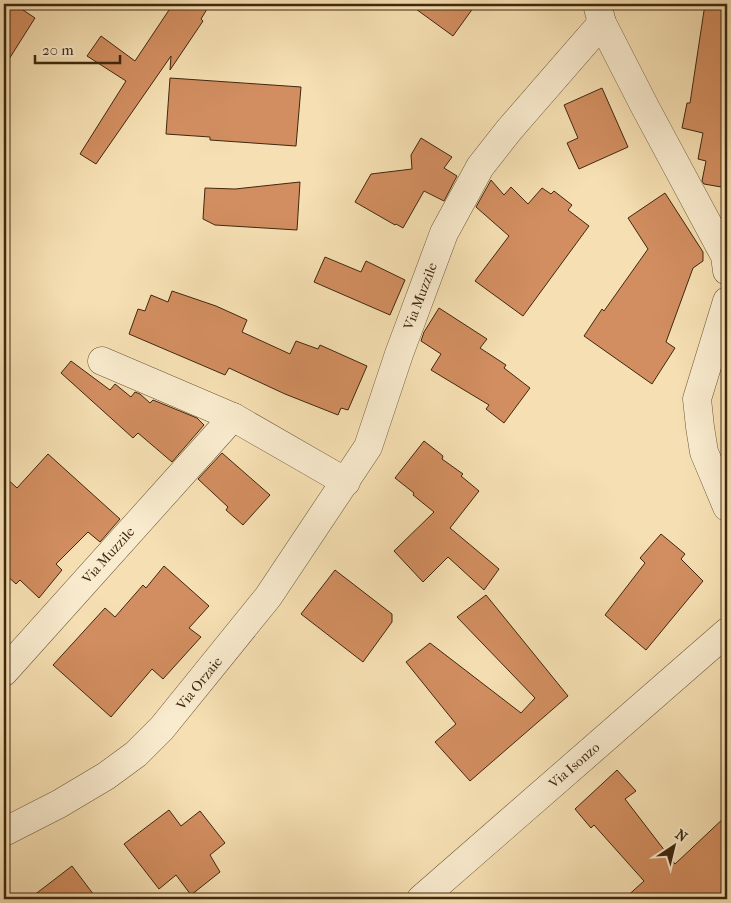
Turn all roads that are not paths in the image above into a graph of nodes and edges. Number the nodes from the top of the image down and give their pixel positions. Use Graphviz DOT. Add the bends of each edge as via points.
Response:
graph roads {
  1 [pos="599,13"];
  2 [pos="727,271"];
  3 [pos="727,301"];
  4 [pos="102,361"];
  5 [pos="233,417"];
  6 [pos="346,482"];
  7 [pos="727,507"];
  8 [pos="727,632"];
  9 [pos="4,672"];
  10 [pos="4,832"];
  11 [pos="421,899"];
  1 -- 2 [label="street, Via Muzzile" via="725,256"];
  1 -- 6 [label="street, Via Muzzile" via="480,167 444,233 368,447"];
  3 -- 7 [label="street" via="698,399 704,452"];
  4 -- 5 [label="street"];
  5 -- 6 [label="street"];
  5 -- 9 [label="street, Via Muzzile"];
  6 -- 10 [label="street, Via Orzaie" via="268,597 162,728 136,754 106,776"];
  8 -- 11 [label="street, Via Isonzo"];
}
